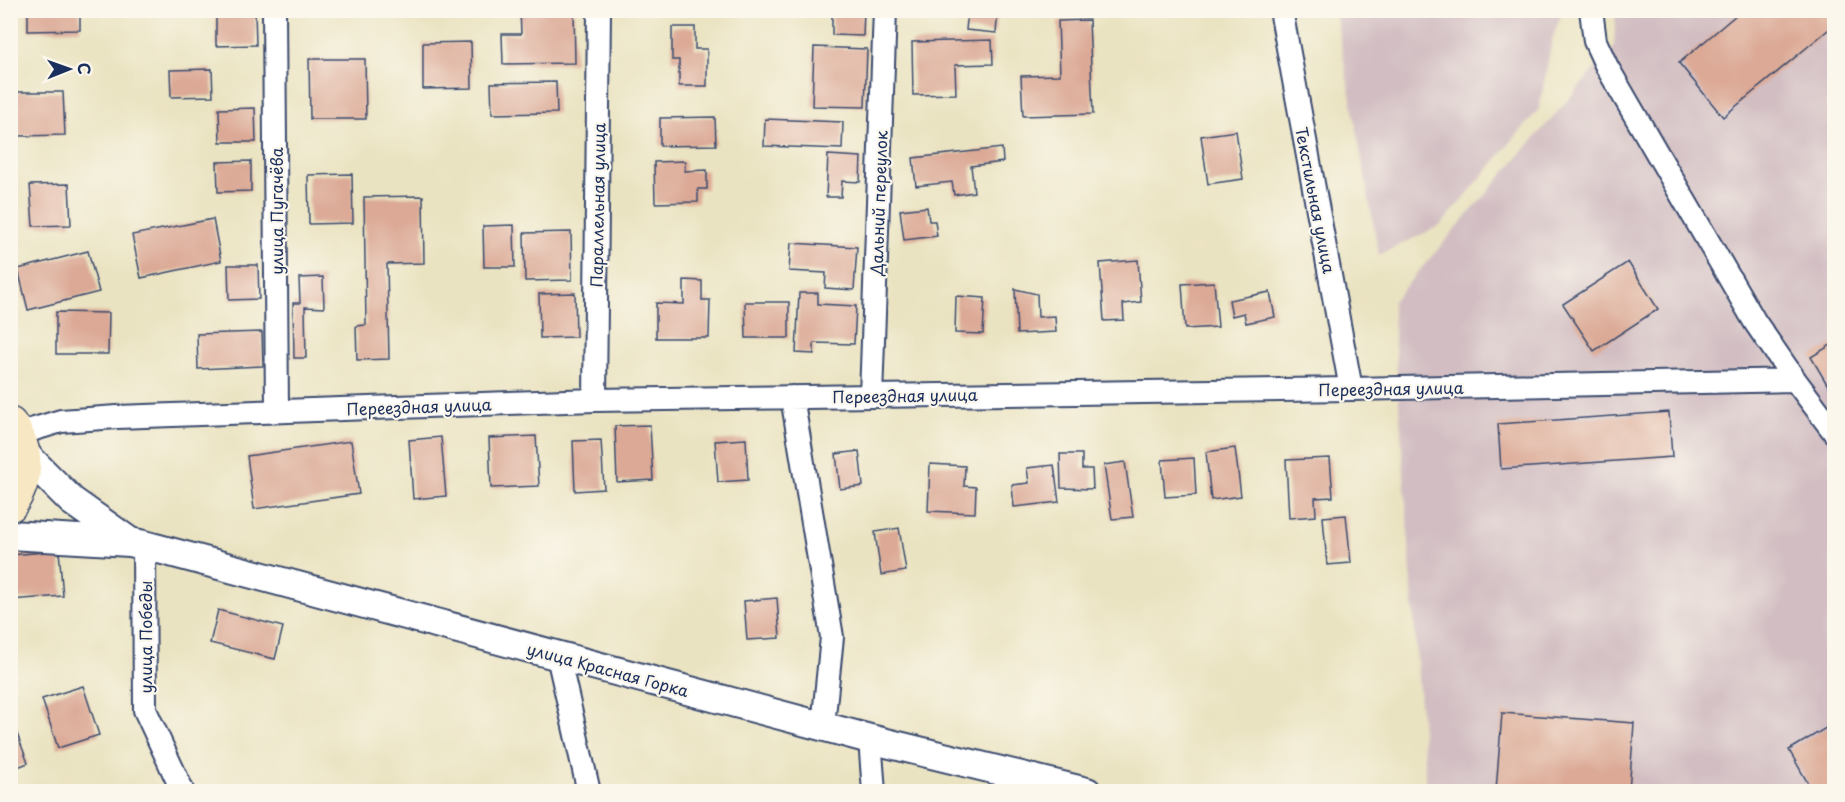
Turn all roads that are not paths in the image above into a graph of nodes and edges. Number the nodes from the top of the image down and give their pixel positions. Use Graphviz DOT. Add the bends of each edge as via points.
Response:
graph roads {
  1 [pos="274,10"];
  2 [pos="599,10"];
  3 [pos="885,10"];
  4 [pos="1281,10"];
  5 [pos="1592,10"];
  6 [pos="1795,380"];
  7 [pos="1352,389"];
  8 [pos="871,396"];
  9 [pos="792,397"];
  10 [pos="595,400"];
  11 [pos="277,411"];
  12 [pos="1834,432"];
  13 [pos="17,437"];
  14 [pos="10,505"];
  15 [pos="10,535"];
  16 [pos="137,544"];
  17 [pos="558,656"];
  18 [pos="823,726"];
  19 [pos="870,739"];
  20 [pos="183,792"];
  21 [pos="589,792"];
  22 [pos="874,792"];
  23 [pos="1087,792"];
  1 -- 11 [label="street, улица Пугачёва"];
  2 -- 10 [label="street, Параллельная улица"];
  3 -- 8 [label="street, Дальний переулок"];
  4 -- 7 [label="street, Текстильная улица"];
  5 -- 6 [label="street" via="1595,41 1607,68 1755,322"];
  6 -- 7 [label="street, Переездная улица"];
  6 -- 12 [label="street"];
  7 -- 8 [label="street, Переездная улица"];
  8 -- 9 [label="street, Переездная улица"];
  9 -- 10 [label="street, Переездная улица"];
  9 -- 18 [label="street" via="832,637"];
  10 -- 11 [label="street, Переездная улица"];
  11 -- 13 [label="street, Переездная улица" via="61,421"];
  13 -- 14 [label="main road" via="24,473 19,492"];
  13 -- 16 [label="street" via="72,501"];
  15 -- 16 [label="street"];
  16 -- 17 [label="street, улица Красная Горка"];
  16 -- 20 [label="street, улица Победы" via="145,711"];
  17 -- 18 [label="street, улица Красная Горка"];
  17 -- 21 [label="street"];
  18 -- 19 [label="street, улица Красная Горка"];
  19 -- 22 [label="street"];
  19 -- 23 [label="street, улица Красная Горка"];
}
